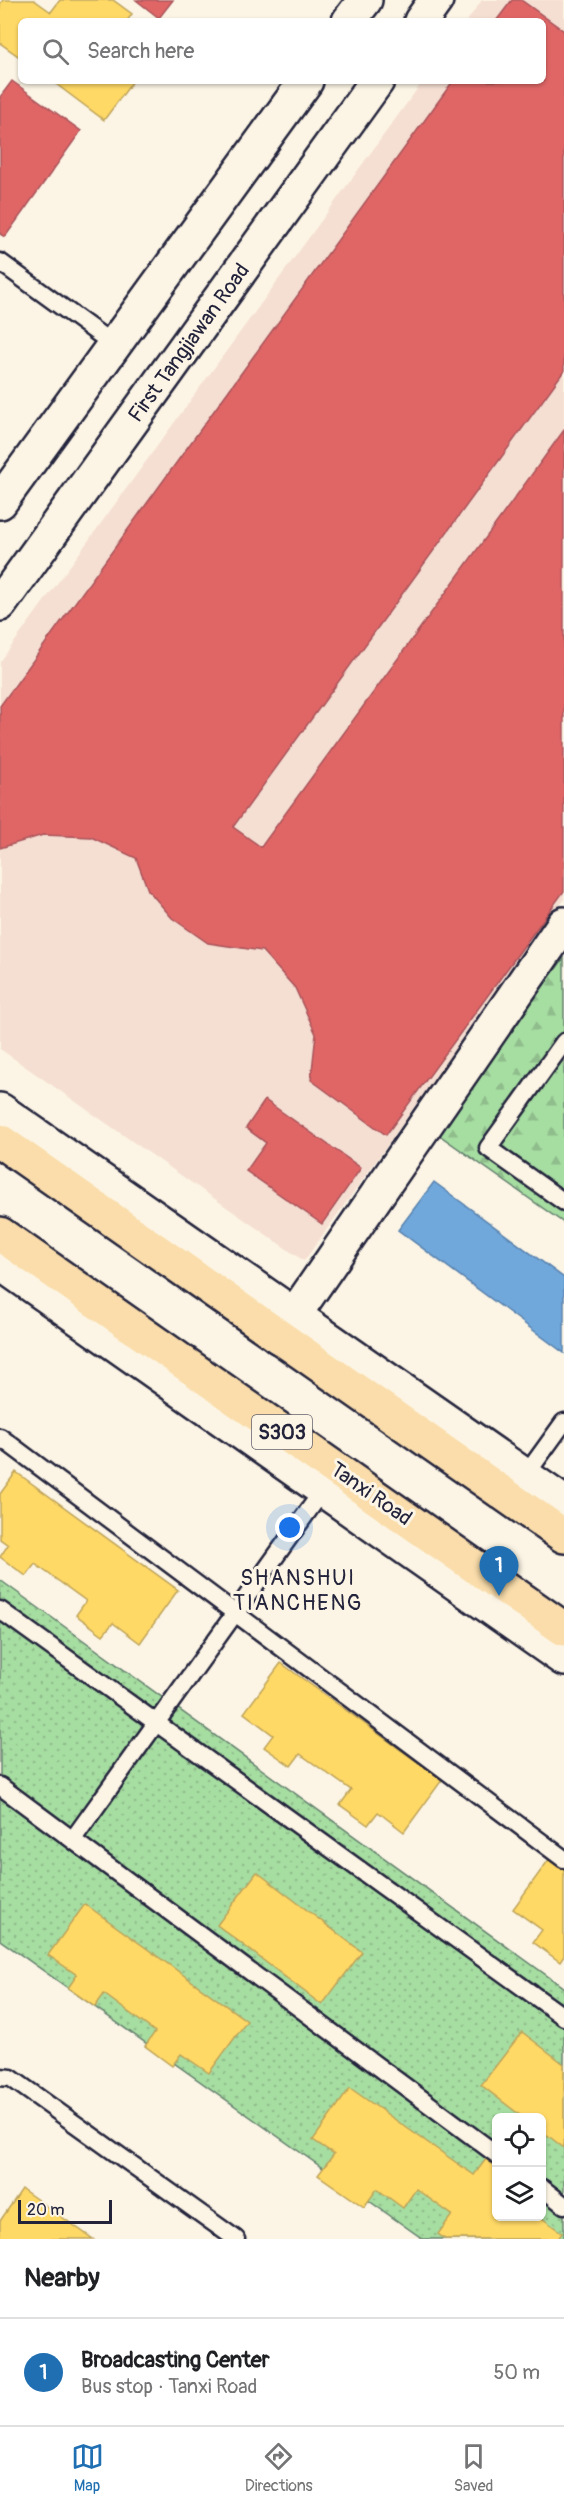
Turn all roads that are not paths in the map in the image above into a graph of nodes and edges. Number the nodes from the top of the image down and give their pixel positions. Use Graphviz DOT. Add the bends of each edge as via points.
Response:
graph roads {
  1 [pos="365,0"];
  2 [pos="436,0"];
  3 [pos="352,18"];
  4 [pos="423,18"];
  5 [pos="304,84"];
  6 [pos="375,84"];
  7 [pos="0,262"];
  8 [pos="114,345"];
  9 [pos="0,502"];
  10 [pos="0,604"];
  11 [pos="564,924"];
  12 [pos="562,1048"];
  13 [pos="0,1110"];
  14 [pos="0,1142"];
  15 [pos="562,1196"];
  16 [pos="0,1234"];
  17 [pos="0,1263"];
  18 [pos="286,1325"];
  19 [pos="564,1422"];
  20 [pos="0,1437"];
  21 [pos="525,1476"];
  22 [pos="330,1481"];
  23 [pos="564,1503"];
  24 [pos="564,1536"];
  25 [pos="0,1610"];
  26 [pos="235,1613"];
  27 [pos="564,1629"];
  28 [pos="564,1659"];
  29 [pos="155,1724"];
  30 [pos="0,1786"];
  31 [pos="73,1839"];
  32 [pos="564,1859"];
  33 [pos="564,2017"];
  34 [pos="0,2077"];
  35 [pos="492,2151"];
  36 [pos="546,2191"];
  37 [pos="564,2205"];
  38 [pos="236,2239"];
  1 -- 3 [label="street"];
  2 -- 4 [label="street"];
  5 -- 8 [label="street"];
  6 -- 10 [label="street, First Tangjiawan Road"];
  7 -- 8 [label="lane"];
  8 -- 9 [label="street"];
  11 -- 18 [label="street"];
  12 -- 15 [label="lane" via="488,1148"];
  13 -- 18 [label="street"];
  14 -- 18 [label="main road"];
  16 -- 22 [label="main road, Tanxi Road / S303"];
  17 -- 22 [label="street"];
  18 -- 21 [label="street"];
  18 -- 24 [label="main road"];
  19 -- 21 [label="lane"];
  20 -- 26 [label="lane"];
  21 -- 23 [label="street"];
  22 -- 26 [label="lane"];
  22 -- 27 [label="main road, Tanxi Road / S303"];
  22 -- 28 [label="street"];
  25 -- 29 [label="lane"];
  26 -- 29 [label="lane"];
  26 -- 32 [label="lane"];
  29 -- 31 [label="lane"];
  29 -- 33 [label="lane"];
  30 -- 31 [label="lane"];
  31 -- 35 [label="lane"];
  34 -- 38 [label="lane" via="11,2078"];
  36 -- 37 [label="lane"];
}
